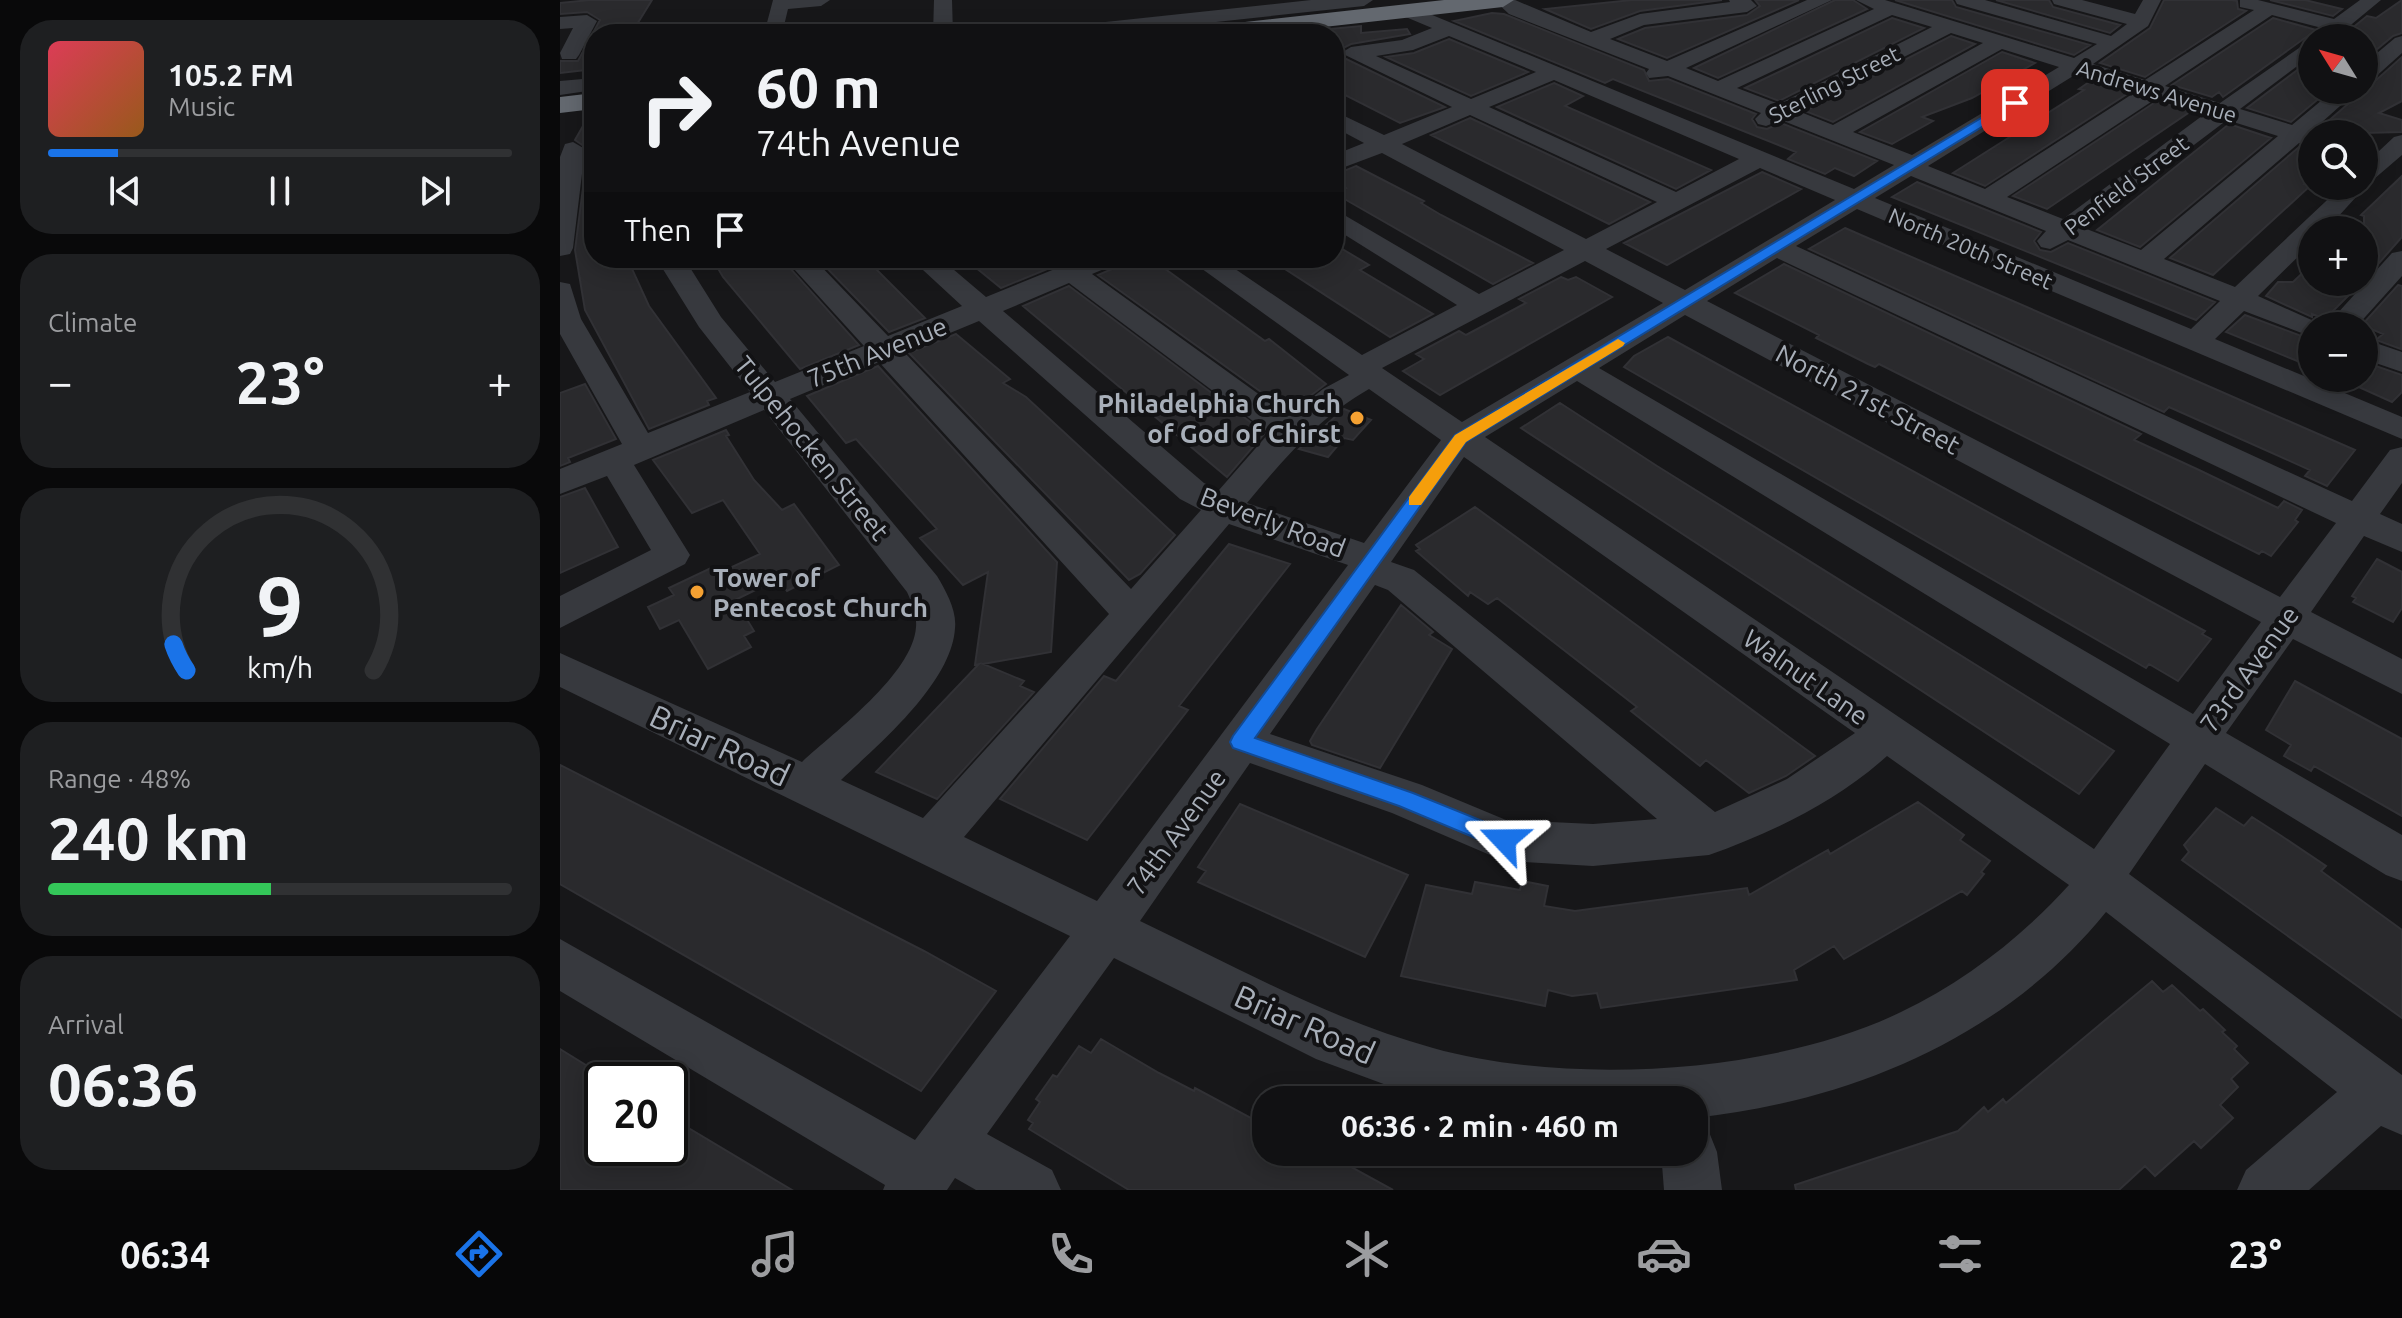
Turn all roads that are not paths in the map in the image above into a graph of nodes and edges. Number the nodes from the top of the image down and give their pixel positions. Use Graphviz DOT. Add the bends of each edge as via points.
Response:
graph roads {
  1 [pos="821,0"];
  2 [pos="943,0"];
  3 [pos="1364,0"];
  4 [pos="1503,0"];
  5 [pos="1823,0"];
  6 [pos="1865,0"];
  7 [pos="1964,0"];
  8 [pos="2061,0"];
  9 [pos="2152,0"];
  10 [pos="2236,0"];
  11 [pos="1334,2"];
  12 [pos="1742,3"];
  13 [pos="2371,3"];
  14 [pos="1891,8"];
  15 [pos="2269,9"];
  16 [pos="1408,11"];
  17 [pos="1782,18"];
  18 [pos="2141,22"];
  19 [pos="560,23"];
  20 [pos="585,24"];
  21 [pos="775,24"];
  22 [pos="943,24"];
  23 [pos="1096,24"];
  24 [pos="1307,24"];
  25 [pos="2308,24"];
  26 [pos="2341,24"];
  27 [pos="1949,26"];
  28 [pos="584,27"];
  29 [pos="1448,29"];
  30 [pos="1592,39"];
  31 [pos="2000,42"];
  32 [pos="2402,42"];
  33 [pos="2114,43"];
  34 [pos="1360,52"];
  35 [pos="1344,53"];
  36 [pos="569,55"];
  37 [pos="2298,56"];
  38 [pos="2378,63"];
  39 [pos="2077,65"];
  40 [pos="1668,68"];
  41 [pos="1553,73"];
  42 [pos="584,85"];
  43 [pos="560,88"];
  44 [pos="1720,88"];
  45 [pos="2151,89"];
  46 [pos="1607,95"];
  47 [pos="584,102"];
  48 [pos="2334,104"];
  49 [pos="560,105"];
  50 [pos="1472,107"];
  51 [pos="1780,111"];
  52 [pos="2224,112"];
  53 [pos="2320,120"];
  54 [pos="1344,123"];
  55 [pos="1835,133"];
  56 [pos="2298,135"];
  57 [pos="1719,142"];
  58 [pos="2298,142"];
  59 [pos="2402,142"];
  60 [pos="1383,144"];
  61 [pos="576,148"];
  62 [pos="1758,159"];
  63 [pos="1344,160"];
  64 [pos="2383,161"];
  65 [pos="1912,166"];
  66 [pos="1988,198"];
  67 [pos="1854,200"];
  68 [pos="2342,200"];
  69 [pos="1677,202"];
  70 [pos="1344,223"];
  71 [pos="2066,229"];
  72 [pos="1776,247"];
  73 [pos="560,248"];
  74 [pos="1587,250"];
  75 [pos="2402,259"];
  76 [pos="2144,262"];
  77 [pos="2016,267"];
  78 [pos="676,268"];
  79 [pos="807,268"];
  80 [pos="935,268"];
  81 [pos="1066,268"];
  82 [pos="1069,268"];
  83 [pos="1215,268"];
  84 [pos="560,290"];
  85 [pos="2239,299"];
  86 [pos="1684,303"];
  87 [pos="1478,306"];
  88 [pos="982,309"];
  89 [pos="2354,312"];
  90 [pos="2298,322"];
  91 [pos="2195,342"];
  92 [pos="883,349"];
  93 [pos="2378,354"];
  94 [pos="2402,363"];
  95 [pos="1577,368"];
  96 [pos="1365,372"];
  97 [pos="771,396"];
  98 [pos="2402,429"];
  99 [pos="1289,432"];
  100 [pos="1460,438"];
  101 [pos="628,454"];
  102 [pos="2402,458"];
  103 [pos="560,482"];
  104 [pos="1226,509"];
  105 [pos="2358,519"];
  106 [pos="2402,539"];
  107 [pos="1369,563"];
  108 [pos="560,613"];
  109 [pos="1132,614"];
  110 [pos="2287,618"];
  111 [pos="560,669"];
  112 [pos="2402,678"];
  113 [pos="1886,732"];
  114 [pos="2198,739"];
  115 [pos="1240,742"];
  116 [pos="806,786"];
  117 [pos="1709,835"];
  118 [pos="930,843"];
  119 [pos="2402,860"];
  120 [pos="2103,882"];
  121 [pos="1105,930"];
  122 [pos="560,963"];
  123 [pos="1493,1086"];
  124 [pos="1708,1092"];
  125 [pos="2391,1100"];
  126 [pos="1690,1166"];
  127 [pos="927,1169"];
  128 [pos="1032,1190"];
  129 [pos="1693,1190"];
  130 [pos="2266,1190"];
  1 -- 21 [label="street" via="780,4"];
  2 -- 22 [label="street"];
  3 -- 11 [label="street"];
  4 -- 16 [label="highway"];
  4 -- 30 [label="street"];
  5 -- 17 [label="street"];
  6 -- 14 [label="street, Andrews Avenue"];
  7 -- 33 [label="street"];
  8 -- 18 [label="street"];
  9 -- 18 [label="street, 74th Avenue"];
  10 -- 15 [label="street"];
  11 -- 23 [label="street"];
  12 -- 17 [label="street"];
  12 -- 30 [label="street" via="1640,20"];
  13 -- 26 [label="street"];
  14 -- 27 [label="street, Andrews Avenue"];
  14 -- 44 [label="street"];
  15 -- 25 [label="street"];
  15 -- 45 [label="street"];
  16 -- 24 [label="highway"];
  16 -- 29 [label="street, North 20th Street"];
  17 -- 40 [label="street"];
  18 -- 33 [label="street, 74th Avenue"];
  19 -- 20 [label="street"];
  27 -- 31 [label="street, Andrews Avenue"];
  27 -- 51 [label="street, Sterling Street"];
  28 -- 36 [label="street"];
  29 -- 34 [label="street" via="1406,46"];
  29 -- 41 [label="street, North 20th Street"];
  30 -- 40 [label="street"];
  31 -- 39 [label="street, Andrews Avenue"];
  31 -- 55 [label="street"];
  32 -- 38 [label="street"];
  33 -- 39 [label="street, 74th Avenue"];
  34 -- 35 [label="street"];
  34 -- 50 [label="street"];
  37 -- 52 [label="street, Penfield Street"];
  39 -- 45 [label="street, Andrews Avenue"];
  39 -- 65 [label="street, 74th Avenue"];
  40 -- 44 [label="street"];
  40 -- 46 [label="street"];
  41 -- 46 [label="street, North 20th Street"];
  41 -- 50 [label="street"];
  42 -- 43 [label="street"];
  44 -- 51 [label="street"];
  45 -- 52 [label="street, Andrews Avenue"];
  45 -- 66 [label="street"];
  46 -- 57 [label="street, North 20th Street"];
  47 -- 49 [label="highway"];
  48 -- 53 [label="street"];
  50 -- 60 [label="street"];
  50 -- 69 [label="street"];
  51 -- 55 [label="street"];
  51 -- 57 [label="street, Sterling Street"];
  52 -- 56 [label="street, Andrews Avenue"];
  52 -- 71 [label="street, Penfield Street"];
  54 -- 60 [label="street, North 21st Street"];
  55 -- 65 [label="street"];
  57 -- 62 [label="street, North 20th Street"];
  58 -- 76 [label="street"];
  59 -- 64 [label="street"];
  60 -- 63 [label="street"];
  60 -- 74 [label="street, North 21st Street"];
  61 -- 73 [label="street"];
  62 -- 67 [label="street, North 20th Street"];
  62 -- 69 [label="street"];
  65 -- 66 [label="street"];
  65 -- 67 [label="street, 74th Avenue"];
  66 -- 71 [label="street"];
  67 -- 72 [label="street, 74th Avenue"];
  67 -- 77 [label="street, North 20th Street"];
  68 -- 85 [label="street"];
  69 -- 74 [label="street"];
  70 -- 87 [label="street"];
  71 -- 76 [label="street"];
  71 -- 77 [label="street, Penfield Street"];
  72 -- 86 [label="street, 74th Avenue"];
  72 -- 105 [label="street"];
  74 -- 86 [label="street, North 21st Street"];
  74 -- 87 [label="street"];
  75 -- 89 [label="street"];
  76 -- 85 [label="street"];
  77 -- 91 [label="street, North 20th Street"];
  78 -- 97 [label="street, Tulpehocken Street" via="709,321"];
  79 -- 92 [label="street"];
  80 -- 88 [label="street, Beverly Road"];
  81 -- 88 [label="street, 75th Avenue"];
  82 -- 99 [label="street"];
  83 -- 96 [label="street, Walnut Lane"];
  84 -- 101 [label="street" via="566,319"];
  85 -- 90 [label="street"];
  85 -- 91 [label="street"];
  86 -- 95 [label="street, 74th Avenue"];
  86 -- 110 [label="street, North 21st Street"];
  87 -- 96 [label="street"];
  88 -- 92 [label="street, 75th Avenue"];
  88 -- 104 [label="street, Beverly Road" via="1162,468"];
  91 -- 98 [label="street, North 20th Street"];
  92 -- 97 [label="street, 75th Avenue"];
  92 -- 109 [label="street"];
  93 -- 94 [label="street"];
  95 -- 100 [label="street, 74th Avenue"];
  95 -- 114 [label="street"];
  96 -- 99 [label="street"];
  96 -- 100 [label="street, Walnut Lane"];
  97 -- 101 [label="street, 75th Avenue"];
  97 -- 116 [label="street, Tulpehocken Street" via="924,586 934,608 936,632 905,688"];
  99 -- 104 [label="street"];
  100 -- 107 [label="street, 74th Avenue"];
  100 -- 113 [label="street, Walnut Lane"];
  101 -- 103 [label="street, 75th Avenue"];
  101 -- 108 [label="street" via="672,555"];
  102 -- 105 [label="street, 73rd Avenue"];
  104 -- 107 [label="street, Beverly Road"];
  104 -- 109 [label="street"];
  105 -- 106 [label="street"];
  105 -- 110 [label="street, 73rd Avenue"];
  107 -- 115 [label="street, 74th Avenue"];
  107 -- 117 [label="street, Beverly Road" via="1401,580"];
  109 -- 118 [label="street"];
  110 -- 112 [label="street, North 21st Street"];
  110 -- 114 [label="street, 73rd Avenue"];
  111 -- 116 [label="street, Briar Road"];
  113 -- 117 [label="street" via="1851,764 1804,793"];
  113 -- 120 [label="street, Walnut Lane"];
  114 -- 119 [label="street"];
  114 -- 120 [label="street, 73rd Avenue" via="2115,854"];
  115 -- 117 [label="street" via="1406,799 1504,840 1593,845"];
  115 -- 121 [label="street, 74th Avenue"];
  116 -- 118 [label="street, Briar Road"];
  118 -- 121 [label="street, Briar Road"];
  120 -- 124 [label="street, Briar Road" via="1998,985 1940,1020 1827,1068"];
  120 -- 125 [label="street, Walnut Lane"];
  121 -- 123 [label="street, Briar Road" via="1334,1041 1403,1067"];
  121 -- 127 [label="street, 74th Avenue"];
  122 -- 127 [label="street"];
  125 -- 130 [label="street"];
  126 -- 129 [label="street"];
  127 -- 128 [label="street"];
}
